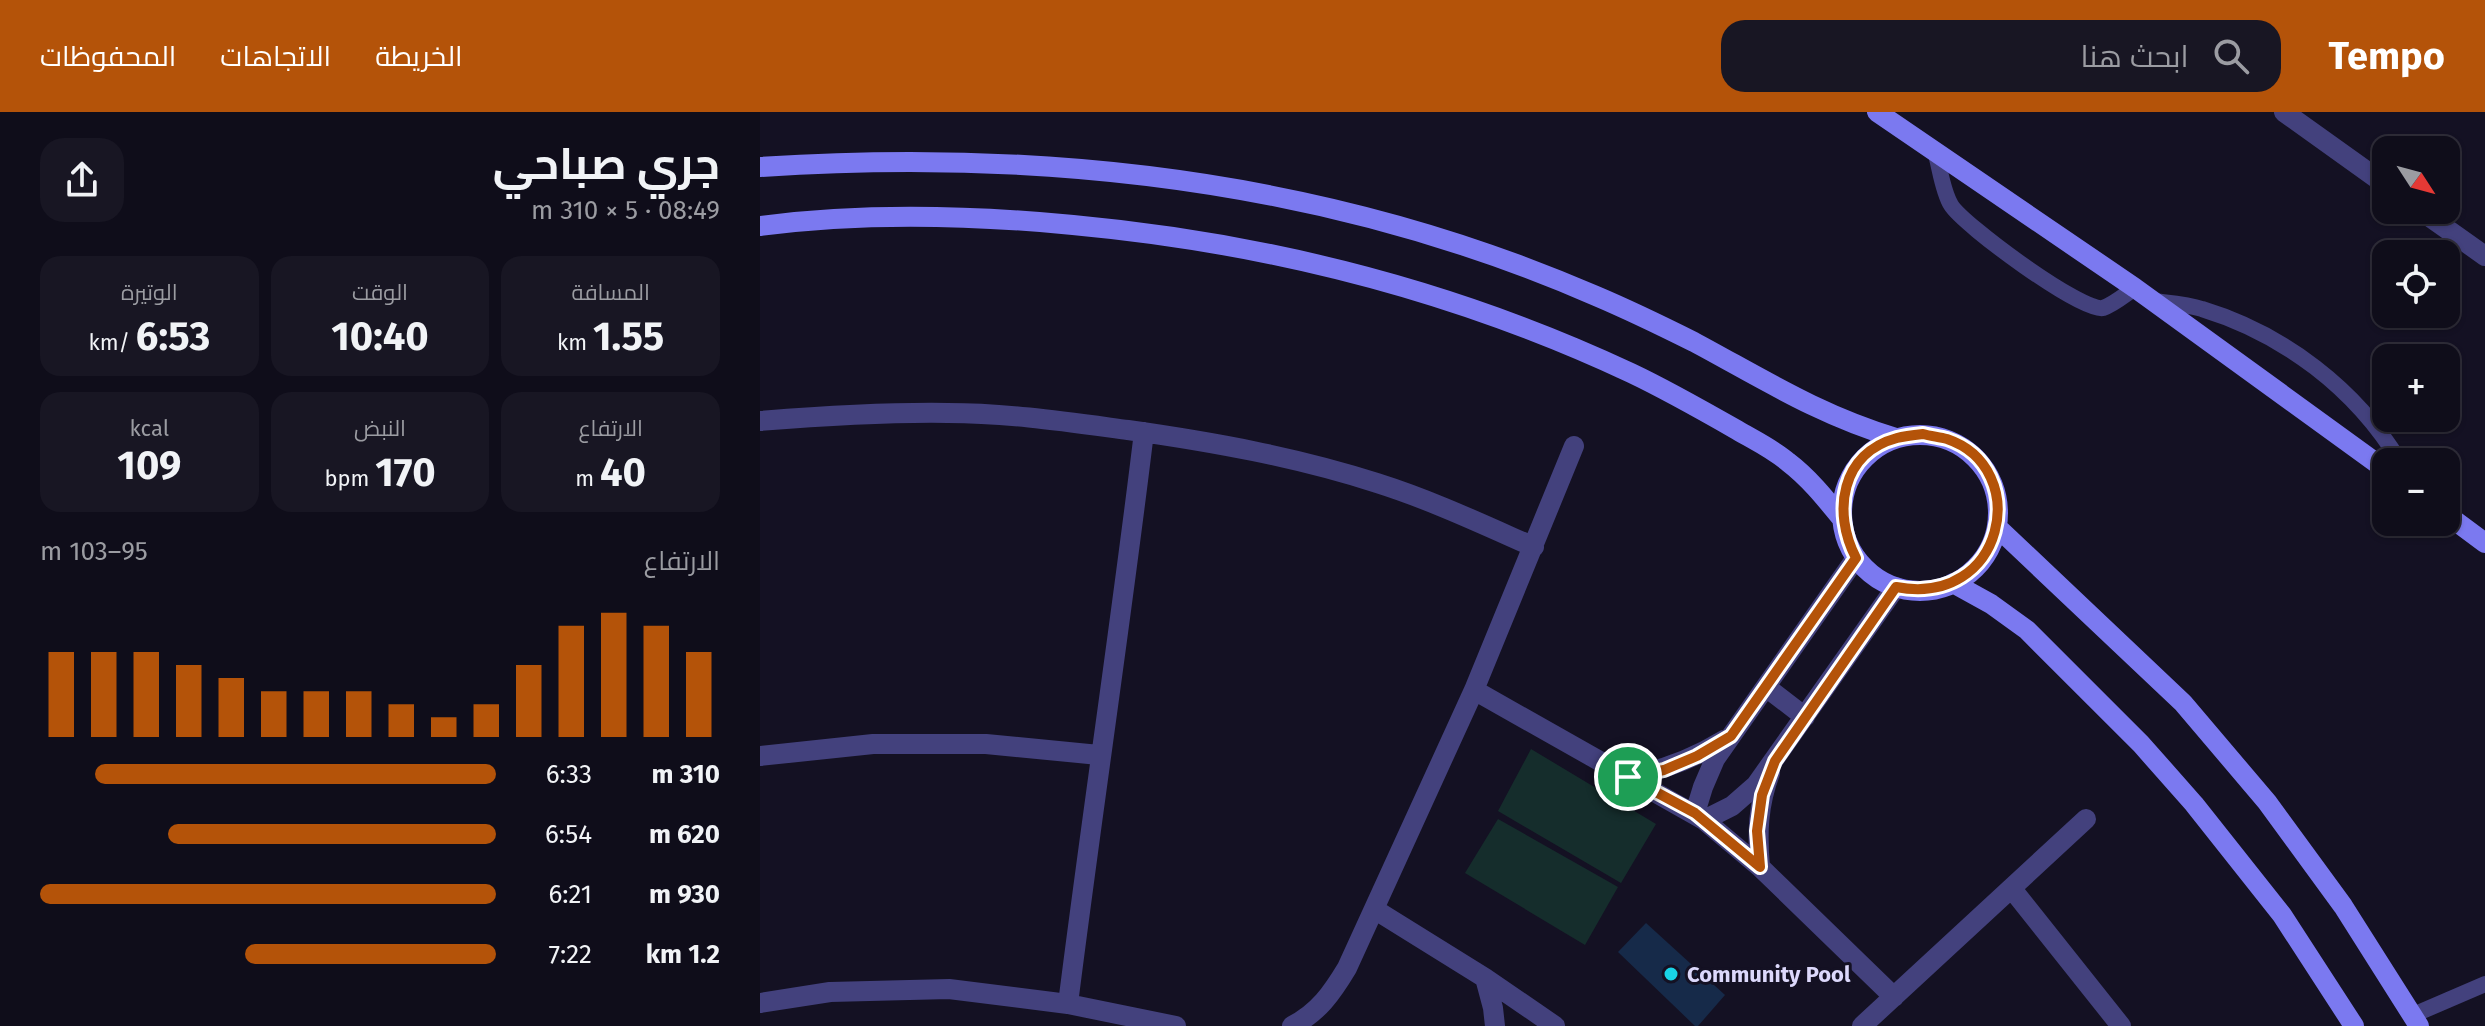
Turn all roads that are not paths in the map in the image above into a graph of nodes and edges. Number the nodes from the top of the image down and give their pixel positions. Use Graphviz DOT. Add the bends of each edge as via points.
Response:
graph roads {
  1 [pos="1877,112"];
  2 [pos="2284,112"];
  3 [pos="1935,151"];
  4 [pos="760,167"];
  5 [pos="2372,175"];
  6 [pos="2440,224"];
  7 [pos="760,226"];
  8 [pos="2485,256"];
  9 [pos="2143,294"];
  10 [pos="760,421"];
  11 [pos="1144,432"];
  12 [pos="1896,438"];
  13 [pos="1574,446"];
  14 [pos="2390,448"];
  15 [pos="2372,460"];
  16 [pos="1842,519"];
  17 [pos="2460,524"];
  18 [pos="1997,527"];
  19 [pos="2485,543"];
  20 [pos="1534,547"];
  21 [pos="1856,558"];
  22 [pos="1953,583"];
  23 [pos="1896,587"];
  24 [pos="1766,687"];
  25 [pos="1474,690"];
  26 [pos="1805,717"];
  27 [pos="1731,736"];
  28 [pos="1099,755"];
  29 [pos="760,756"];
  30 [pos="1775,761"];
  31 [pos="1628,777"];
  32 [pos="1699,817"];
  33 [pos="2086,819"];
  34 [pos="1760,867"];
  35 [pos="2012,889"];
  36 [pos="1374,909"];
  37 [pos="1485,978"];
  38 [pos="2485,984"];
  39 [pos="1894,997"];
  40 [pos="760,1003"];
  41 [pos="1068,1004"];
  42 [pos="1532,1020"];
  43 [pos="2416,1021"];
  44 [pos="1176,1026"];
  45 [pos="1292,1026"];
  46 [pos="1495,1026"];
  47 [pos="1555,1026"];
  48 [pos="1862,1026"];
  49 [pos="2121,1026"];
  50 [pos="2354,1026"];
  1 -- 3 [label="street"];
  2 -- 5 [label="street"];
  3 -- 9 [label="street"];
  3 -- 9 [label="lane" via="1949,203 1958,214 2069,295 2103,308"];
  4 -- 12 [label="street" via="883,161 1005,165 1136,173 1266,193 1393,224 1509,262 1691,341 1821,412"];
  6 -- 8 [label="street"];
  7 -- 16 [label="street" via="894,215 993,217 1193,238 1394,283 1556,340 1669,391 1787,460"];
  9 -- 14 [label="lane" via="2200,308 2288,348 2327,376"];
  9 -- 15 [label="street"];
  10 -- 11 [label="street" via="949,413 1047,418"];
  11 -- 20 [label="street" via="1223,444 1377,483"];
  11 -- 28 [label="street"];
  12 -- 16 [label="street" via="1877,447 1855,469 1843,498"];
  12 -- 18 [label="street" via="1923,434 1949,440 1971,454 1993,487"];
  13 -- 20 [label="street"];
  16 -- 21 [label="street"];
  17 -- 19 [label="street"];
  18 -- 22 [label="street" via="1981,560"];
  18 -- 43 [label="street" via="2193,714 2267,802 2343,906"];
  20 -- 25 [label="street"];
  21 -- 23 [label="street" via="1867,571"];
  21 -- 24 [label="street"];
  22 -- 23 [label="street" via="1915,591"];
  22 -- 50 [label="street" via="2027,630 2141,744 2282,915"];
  23 -- 26 [label="street"];
  24 -- 26 [label="street"];
  24 -- 27 [label="street"];
  25 -- 31 [label="street"];
  25 -- 36 [label="street"];
  26 -- 30 [label="street"];
  27 -- 31 [label="street" via="1664,770"];
  27 -- 32 [label="street" via="1703,787"];
  28 -- 29 [label="street" via="986,744 873,744"];
  28 -- 41 [label="street"];
  30 -- 32 [label="street" via="1732,806"];
  30 -- 34 [label="street" via="1762,795"];
  31 -- 32 [label="street"];
  32 -- 34 [label="street"];
  33 -- 35 [label="street"];
  34 -- 39 [label="street"];
  35 -- 39 [label="street"];
  35 -- 49 [label="street"];
  36 -- 37 [label="street"];
  36 -- 45 [label="street" via="1331,996"];
  37 -- 42 [label="street"];
  37 -- 46 [label="street"];
  38 -- 43 [label="lane"];
  39 -- 48 [label="street"];
  40 -- 41 [label="street" via="830,992 949,989"];
  41 -- 44 [label="street"];
  42 -- 47 [label="street"];
}
